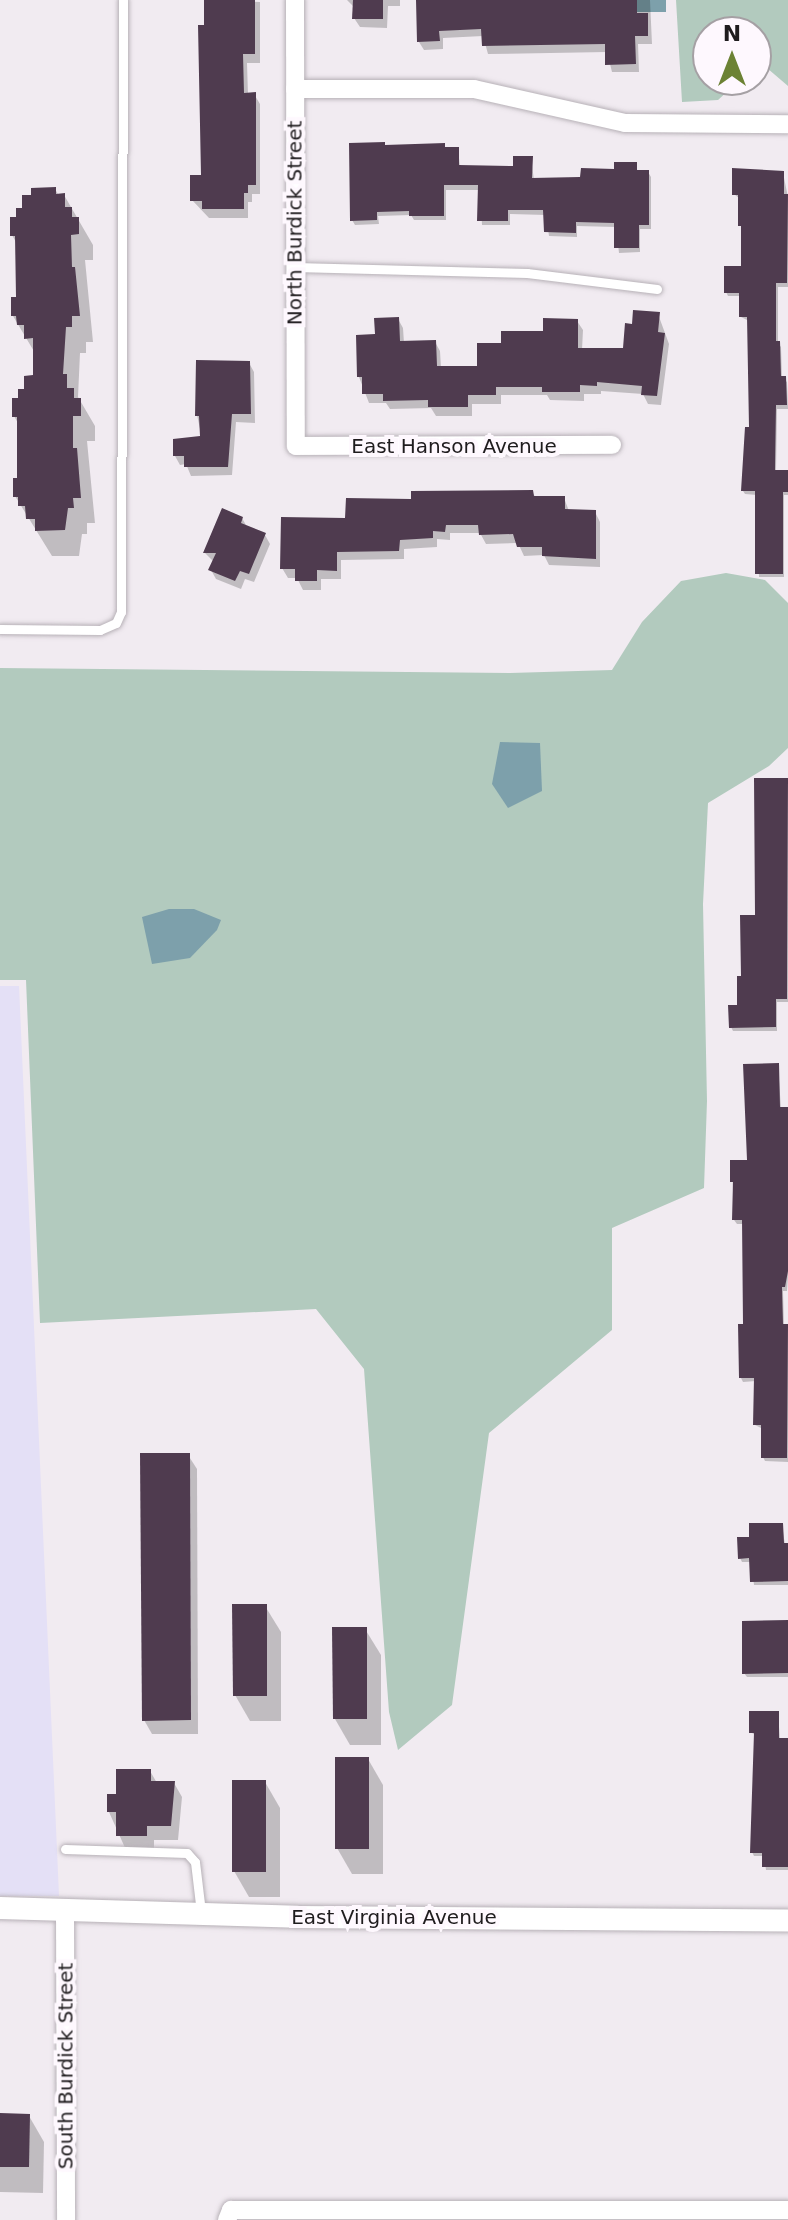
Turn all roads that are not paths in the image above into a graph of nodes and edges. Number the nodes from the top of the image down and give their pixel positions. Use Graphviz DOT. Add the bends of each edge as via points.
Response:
graph roads {
  1 [pos="123,0"];
  2 [pos="295,0"];
  3 [pos="295,89"];
  4 [pos="788,124"];
  5 [pos="295,267"];
  6 [pos="657,289"];
  7 [pos="612,445"];
  8 [pos="296,446"];
  9 [pos="0,629"];
  10 [pos="65,1849"];
  11 [pos="0,1908"];
  12 [pos="65,1912"];
  13 [pos="201,1915"];
  14 [pos="788,1920"];
  15 [pos="788,2210"];
  16 [pos="229,2215"];
  17 [pos="66,2220"];
  1 -- 9 [label="lane" via="121,612 116,623 100,630"];
  2 -- 3 [label="street, North Burdick Street"];
  3 -- 4 [label="street" via="474,89 625,123"];
  3 -- 5 [label="street, North Burdick Street"];
  5 -- 6 [label="lane" via="527,273"];
  5 -- 8 [label="street, North Burdick Street"];
  7 -- 8 [label="street, East Hanson Avenue"];
  10 -- 13 [label="lane" via="187,1853 195,1862"];
  11 -- 12 [label="street, East Virginia Avenue"];
  12 -- 13 [label="street, East Virginia Avenue"];
  12 -- 17 [label="street, South Burdick Street"];
  13 -- 14 [label="street, East Virginia Avenue"];
  15 -- 16 [label="street"];
}
